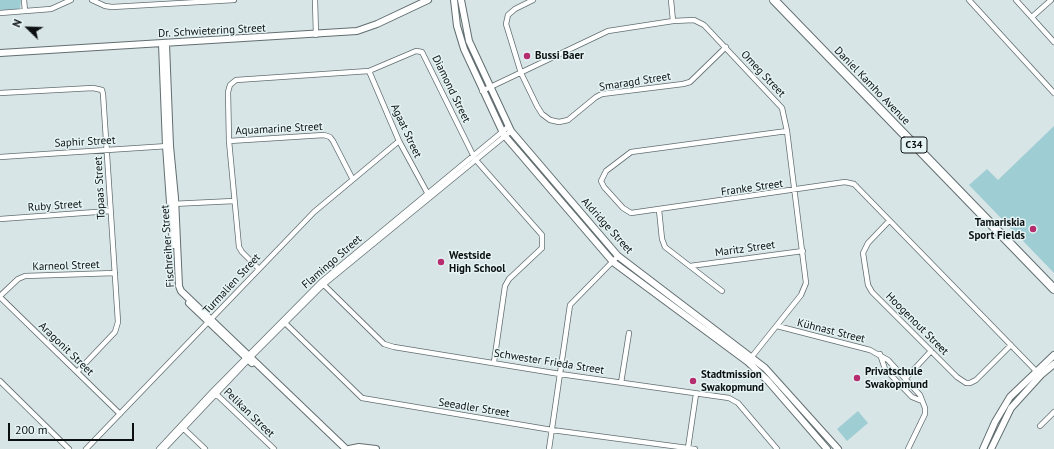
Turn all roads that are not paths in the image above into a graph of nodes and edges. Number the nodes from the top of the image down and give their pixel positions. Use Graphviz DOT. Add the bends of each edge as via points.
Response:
graph roads {
  1 [pos="24,0"];
  2 [pos="71,0"];
  3 [pos="92,0"];
  4 [pos="234,0"];
  5 [pos="315,0"];
  6 [pos="428,0"];
  7 [pos="434,0"];
  8 [pos="454,0"];
  9 [pos="461,0"];
  10 [pos="533,0"];
  11 [pos="671,0"];
  12 [pos="774,0"];
  13 [pos="969,0"];
  14 [pos="1016,0"];
  15 [pos="1051,0"];
  16 [pos="420,4"];
  17 [pos="25,11"];
  18 [pos="0,13"];
  19 [pos="1032,17"];
  20 [pos="673,21"];
  21 [pos="316,35"];
  22 [pos="1054,42"];
  23 [pos="164,44"];
  24 [pos="726,47"];
  25 [pos="0,53"];
  26 [pos="369,71"];
  27 [pos="521,73"];
  28 [pos="490,87"];
  29 [pos="482,91"];
  30 [pos="1054,92"];
  31 [pos="0,93"];
  32 [pos="509,129"];
  33 [pos="787,131"];
  34 [pos="503,133"];
  35 [pos="229,141"];
  36 [pos="399,141"];
  37 [pos="168,146"];
  38 [pos="107,150"];
  39 [pos="0,157"];
  40 [pos="474,157"];
  41 [pos="352,178"];
  42 [pos="795,191"];
  43 [pos="428,196"];
  44 [pos="234,201"];
  45 [pos="173,204"];
  46 [pos="659,210"];
  47 [pos="110,211"];
  48 [pos="0,219"];
  49 [pos="889,221"];
  50 [pos="803,251"];
  51 [pos="618,256"];
  52 [pos="612,262"];
  53 [pos="690,266"];
  54 [pos="259,269"];
  55 [pos="115,273"];
  56 [pos="322,283"];
  57 [pos="1054,289"];
  58 [pos="722,291"];
  59 [pos="0,297"];
  60 [pos="209,321"];
  61 [pos="283,321"];
  62 [pos="777,326"];
  63 [pos="629,333"];
  64 [pos="1011,344"];
  65 [pos="932,351"];
  66 [pos="880,354"];
  67 [pos="1054,355"];
  68 [pos="248,357"];
  69 [pos="750,360"];
  70 [pos="494,362"];
  71 [pos="1054,364"];
  72 [pos="77,372"];
  73 [pos="1039,373"];
  74 [pos="560,374"];
  75 [pos="905,379"];
  76 [pos="0,381"];
  77 [pos="621,383"];
  78 [pos="214,392"];
  79 [pos="696,394"];
  80 [pos="790,395"];
  81 [pos="784,400"];
  82 [pos="922,401"];
  83 [pos="1054,412"];
  84 [pos="120,414"];
  85 [pos="1040,426"];
  86 [pos="182,427"];
  87 [pos="552,430"];
  88 [pos="688,448"];
  89 [pos="69,449"];
  90 [pos="86,449"];
  91 [pos="159,449"];
  92 [pos="164,449"];
  93 [pos="205,449"];
  94 [pos="274,449"];
  95 [pos="341,449"];
  96 [pos="345,449"];
  97 [pos="350,449"];
  98 [pos="376,449"];
  99 [pos="549,449"];
  100 [pos="695,449"];
  101 [pos="777,449"];
  102 [pos="827,449"];
  103 [pos="838,449"];
  104 [pos="908,449"];
  105 [pos="983,449"];
  106 [pos="991,449"];
  1 -- 17 [label="street"];
  2 -- 17 [label="street" via="52,9"];
  3 -- 4 [label="street" via="112,7"];
  5 -- 21 [label="street"];
  6 -- 16 [label="street, Dr. Schwietering Street"];
  7 -- 16 [label="street, Dr. Schwietering Street"];
  8 -- 29 [label="street, Aldridge Street" via="460,38"];
  9 -- 28 [label="street, Aldridge Street" via="469,41"];
  10 -- 27 [label="street, Smaragd Street" via="514,9 508,15 506,24"];
  11 -- 20 [label="street"];
  12 -- 57 [label="main road, Daniel Kamho Avenue / C34"];
  13 -- 30 [label="street"];
  14 -- 19 [label="street"];
  15 -- 19 [label="street"];
  16 -- 21 [label="street, Dr. Schwietering Street" via="367,28"];
  17 -- 18 [label="street"];
  19 -- 22 [label="street"];
  20 -- 24 [label="street, Omeg Street" via="700,21"];
  20 -- 27 [label="street, Omeg Street" via="608,31"];
  21 -- 23 [label="street, Dr. Schwietering Street"];
  23 -- 25 [label="street, Dr. Schwietering Street"];
  23 -- 37 [label="street, Fischreiher Street"];
  24 -- 27 [label="street, Smaragd Street" via="690,82 602,94 568,120 559,122 550,120 542,114"];
  24 -- 33 [label="street, Omeg Street" via="782,108"];
  26 -- 35 [label="street, Diamond Street" via="236,80 230,84 228,92"];
  26 -- 36 [label="street, Agaat Street"];
  26 -- 40 [label="street, Diamond Street" via="416,51 422,52"];
  27 -- 28 [label="street, Omeg Street"];
  28 -- 29 [label="street, Omeg Street"];
  28 -- 32 [label="street, Aldridge Street"];
  29 -- 34 [label="street, Aldridge Street"];
  31 -- 38 [label="street, Topaas Street" via="98,88 102,90"];
  32 -- 34 [label="street, Flamingo Street"];
  32 -- 51 [label="street, Aldridge Street"];
  33 -- 42 [label="street, Omeg Street"];
  33 -- 46 [label="street, Franke Street" via="631,152 602,176 604,187 627,212"];
  34 -- 40 [label="street, Flamingo Street"];
  34 -- 52 [label="street, Aldridge Street"];
  35 -- 41 [label="street, Aquamarine Street" via="324,135 333,141"];
  35 -- 44 [label="street, Diamond Street"];
  36 -- 41 [label="street, Turmalien Street"];
  36 -- 43 [label="street, Agaat Street"];
  37 -- 38 [label="street, Saphir Street"];
  37 -- 45 [label="street, Fischreiher Street"];
  38 -- 39 [label="street, Saphir Street"];
  38 -- 47 [label="street, Topaas Street"];
  40 -- 43 [label="street, Flamingo Street"];
  40 -- 70 [label="street, Diamond Street" via="542,235 543,240 542,248 509,279 505,286"];
  41 -- 54 [label="street, Turmalien Street" via="314,212"];
  42 -- 46 [label="street, Franke Street"];
  42 -- 49 [label="street, Franke Street" via="851,183"];
  42 -- 50 [label="street, Omeg Street"];
  43 -- 56 [label="street, Flamingo Street"];
  44 -- 45 [label="street"];
  44 -- 54 [label="street, Diamond Street" via="239,246"];
  45 -- 60 [label="street, Fischreiher Street" via="178,293"];
  46 -- 53 [label="street" via="665,247"];
  47 -- 48 [label="street, Ruby Street"];
  47 -- 55 [label="street, Topaas Street"];
  49 -- 64 [label="street, Franke Street"];
  49 -- 65 [label="street, Hoogenout Street" via="863,253 868,285"];
  50 -- 53 [label="street, Maritz Street"];
  50 -- 62 [label="street, Omeg Street" via="807,276 804,288"];
  51 -- 52 [label="street"];
  51 -- 69 [label="street, Aldridge Street"];
  52 -- 69 [label="street, Aldridge Street"];
  52 -- 74 [label="street" via="570,305"];
  53 -- 58 [label="street"];
  54 -- 60 [label="street, Turmalien Street"];
  55 -- 59 [label="street, Karneol Street" via="25,276 18,279"];
  55 -- 72 [label="street, Topaas Street" via="118,327"];
  56 -- 61 [label="street, Flamingo Street"];
  56 -- 70 [label="street, Schwester Frieda Street" via="384,344"];
  59 -- 72 [label="street, Aragonit Street"];
  60 -- 68 [label="street, Fischreiher Street"];
  60 -- 84 [label="street, Turmalien Street"];
  61 -- 68 [label="street, Flamingo Street"];
  61 -- 87 [label="street, Seeadler Street" via="362,398"];
  62 -- 66 [label="street, Kühnast Street"];
  62 -- 69 [label="street, Omeg Street"];
  63 -- 77 [label="street"];
  64 -- 65 [label="street, Hoogenout Street" via="970,383 957,377"];
  64 -- 73 [label="street, Franke Street"];
  65 -- 75 [label="street"];
  66 -- 75 [label="street, Kühnast Street"];
  66 -- 82 [label="street" via="885,369 912,397"];
  67 -- 73 [label="street"];
  68 -- 78 [label="street, Flamingo Street"];
  68 -- 95 [label="street, Fischreiher Street"];
  68 -- 96 [label="street, Fischreiher Street"];
  69 -- 80 [label="street, Aldridge Street" via="774,377"];
  69 -- 81 [label="street, Aldridge Street"];
  70 -- 74 [label="street, Schwester Frieda Street"];
  71 -- 73 [label="street"];
  72 -- 84 [label="street, Aragonit Street"];
  73 -- 105 [label="street" via="1004,405"];
  73 -- 106 [label="street" via="1011,408"];
  74 -- 77 [label="street, Schwester Frieda Street"];
  74 -- 87 [label="street"];
  75 -- 82 [label="street, Kühnast Street" via="920,395"];
  76 -- 89 [label="street"];
  77 -- 79 [label="street, Schwester Frieda Street"];
  78 -- 86 [label="street, Flamingo Street"];
  78 -- 94 [label="street, Pelikan Street"];
  79 -- 88 [label="street"];
  79 -- 101 [label="street, Schwester Frieda Street" via="733,400"];
  80 -- 81 [label="street"];
  80 -- 103 [label="street, Aldridge Street"];
  81 -- 102 [label="street, Aldridge Street"];
  82 -- 104 [label="street" via="925,414"];
  83 -- 85 [label="street"];
  84 -- 90 [label="street, Turmalien Street"];
  86 -- 91 [label="street"];
  86 -- 92 [label="street"];
  86 -- 93 [label="street"];
  87 -- 88 [label="street, Seeadler Street"];
  87 -- 99 [label="street"];
  88 -- 100 [label="street, Seeadler Street"];
  96 -- 97 [label="street"];
  97 -- 98 [label="street"];
}
